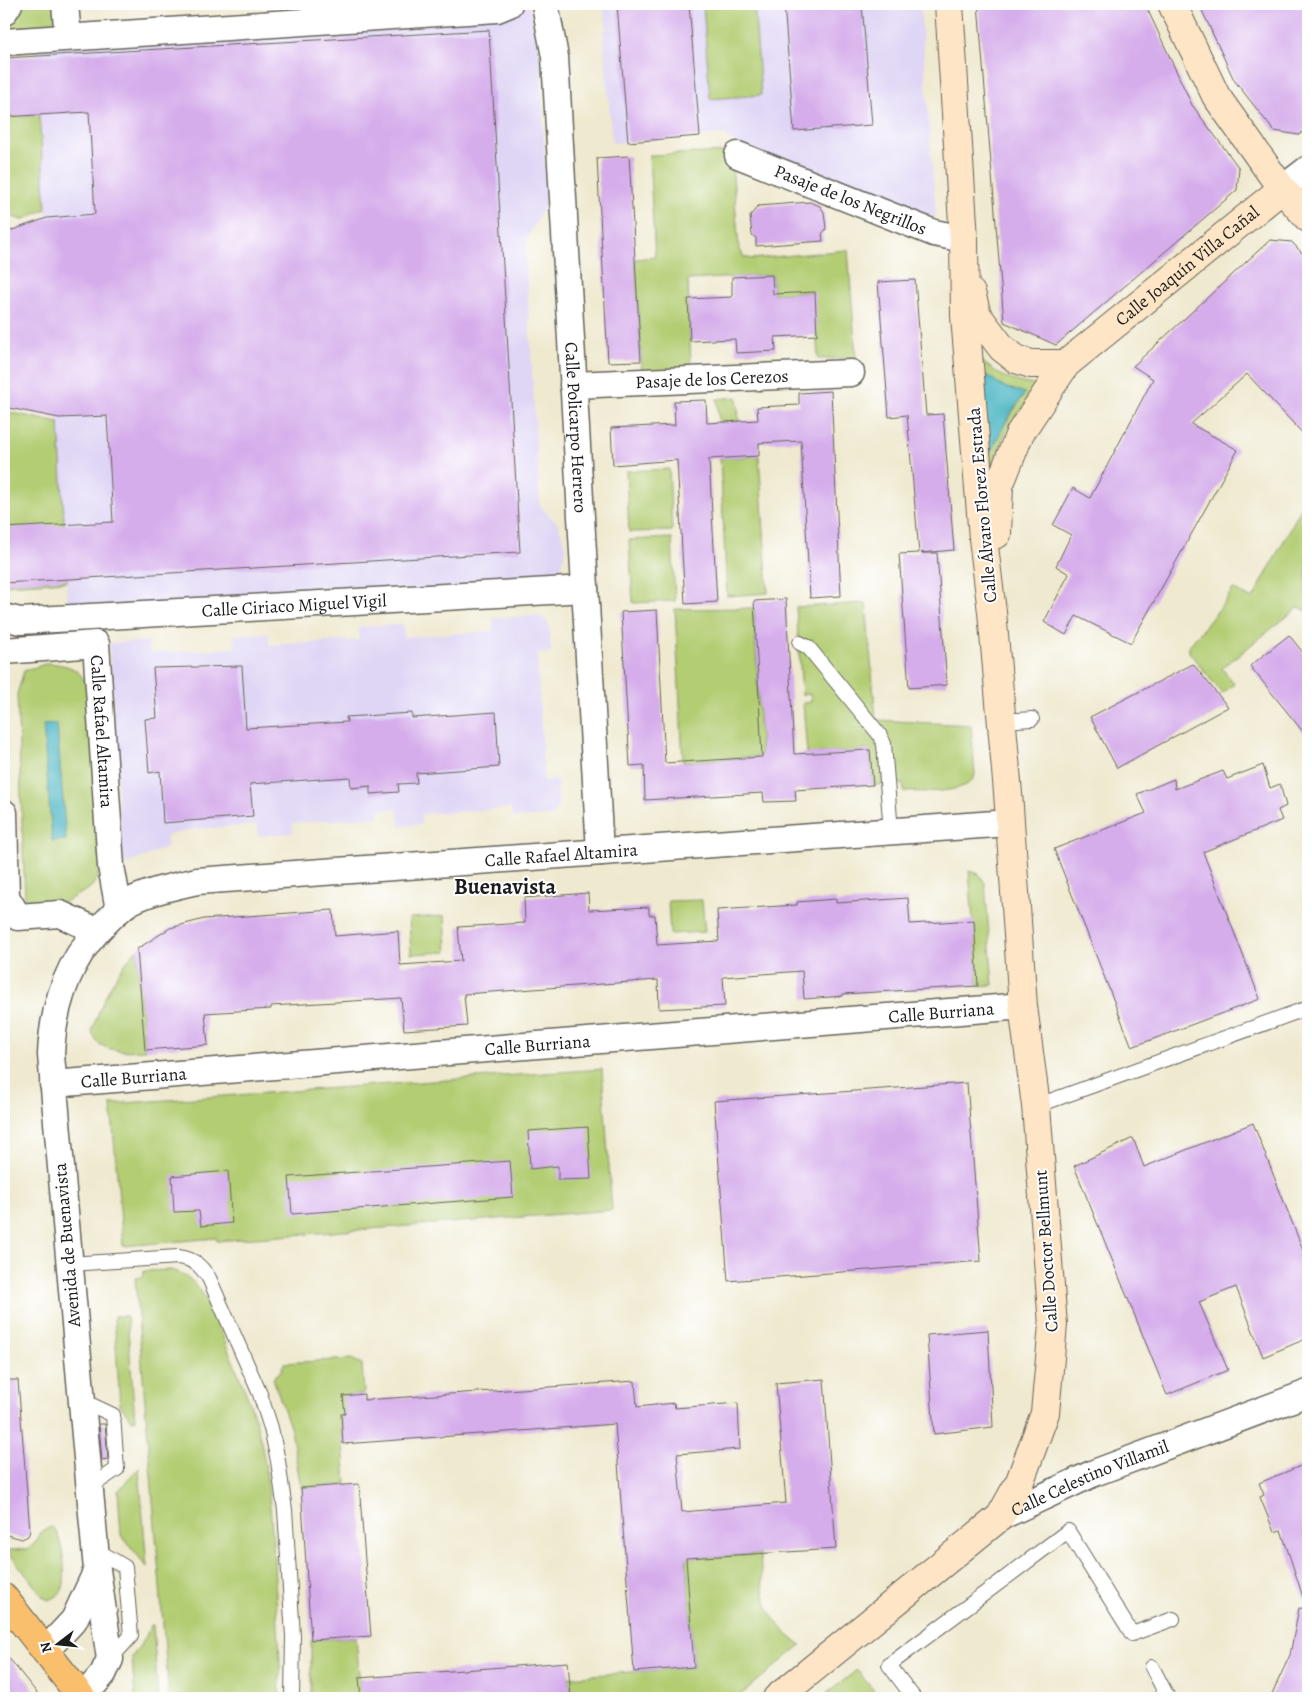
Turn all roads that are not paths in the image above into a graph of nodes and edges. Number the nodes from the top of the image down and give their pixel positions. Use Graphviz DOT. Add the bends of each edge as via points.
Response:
graph roads {
  1 [pos="9,4"];
  2 [pos="65,4"];
  3 [pos="509,4"];
  4 [pos="546,4"];
  5 [pos="949,4"];
  6 [pos="1172,4"];
  7 [pos="4,12"];
  8 [pos="68,38"];
  9 [pos="4,42"];
  10 [pos="738,155"];
  11 [pos="1308,169"];
  12 [pos="1282,189"];
  13 [pos="1308,218"];
  14 [pos="964,240"];
  15 [pos="966,274"];
  16 [pos="1066,364"];
  17 [pos="851,373"];
  18 [pos="573,386"];
  19 [pos="585,590"];
  20 [pos="992,612"];
  21 [pos="4,617"];
  22 [pos="800,643"];
  23 [pos="4,651"];
  24 [pos="1032,719"];
  25 [pos="1001,721"];
  26 [pos="4,813"];
  27 [pos="1009,824"];
  28 [pos="891,832"];
  29 [pos="600,852"];
  30 [pos="5,897"];
  31 [pos="119,910"];
  32 [pos="96,931"];
  33 [pos="1023,1006"];
  34 [pos="1302,1010"];
  35 [pos="53,1084"];
  36 [pos="1036,1106"];
  37 [pos="69,1264"];
  38 [pos="1308,1393"];
  39 [pos="1000,1517"];
  40 [pos="96,1559"];
  41 [pos="4,1598"];
  42 [pos="1173,1619"];
  43 [pos="45,1651"];
  44 [pos="1152,1667"];
  45 [pos="82,1698"];
  46 [pos="292,1698"];
  47 [pos="777,1698"];
  48 [pos="914,1698"];
  49 [pos="1168,1698"];
  1 -- 7 [label="street"];
  2 -- 8 [label="street"];
  3 -- 8 [label="street" via="497,9"];
  4 -- 18 [label="street, Calle Policarpo Herrero" via="555,56"];
  5 -- 14 [label="main road, Calle Álvaro Florez Estrada"];
  6 -- 12 [label="main road" via="1216,96"];
  8 -- 9 [label="street"];
  10 -- 14 [label="street, Pasaje de los Negrillos" via="934,233"];
  11 -- 12 [label="street, Calle Joaquín Villa Cañal"];
  12 -- 13 [label="main road"];
  12 -- 16 [label="main road, Calle Joaquín Villa Cañal"];
  14 -- 15 [label="main road, Calle Álvaro Florez Estrada"];
  15 -- 16 [label="main road" via="976,315 1002,348 1016,359 1032,364"];
  15 -- 20 [label="main road, Calle Álvaro Florez Estrada" via="965,316"];
  16 -- 20 [label="main road, Calle Joaquín Villa Cañal" via="1020,432 999,486"];
  17 -- 18 [label="street, Pasaje de los Cerezos"];
  18 -- 19 [label="street, Calle Policarpo Herrero"];
  19 -- 21 [label="street, Calle Ciriaco Miguel Vigil" via="20,621"];
  19 -- 29 [label="street, Calle Policarpo Herrero"];
  20 -- 25 [label="main road, Calle Álvaro Florez Estrada"];
  22 -- 28 [label="lane" via="808,646 884,744"];
  23 -- 31 [label="street, Calle Rafael Altamira" via="96,644 112,866"];
  24 -- 25 [label="lane"];
  25 -- 27 [label="main road, Calle Álvaro Florez Estrada"];
  26 -- 30 [label="street"];
  27 -- 28 [label="street, Calle Rafael Altamira"];
  27 -- 33 [label="main road, Calle Álvaro Florez Estrada"];
  28 -- 29 [label="street, Calle Rafael Altamira"];
  29 -- 31 [label="street, Calle Rafael Altamira" via="197,881 164,888"];
  30 -- 32 [label="street" via="18,917 60,914"];
  31 -- 32 [label="street, Calle Rafael Altamira"];
  32 -- 35 [label="street, Avenida de Buenavista" via="67,976 57,1003 52,1028"];
  33 -- 35 [label="street, Calle Burriana"];
  33 -- 36 [label="main road, Calle Doctor Bellmunt"];
  34 -- 36 [label="lane"];
  35 -- 37 [label="street, Avenida de Buenavista"];
  36 -- 39 [label="main road, Calle Doctor Bellmunt" via="1053,1325 1045,1413 1020,1481"];
  37 -- 40 [label="street, Avenida de Buenavista"];
  37 -- 46 [label="lane" via="178,1257 198,1263 209,1278 272,1428 285,1510 293,1636"];
  38 -- 39 [label="street, Calle Celestino Villamil" via="1094,1473"];
  39 -- 47 [label="main road, Calle Celestino Villamil"];
  40 -- 43 [label="street" via="74,1620"];
  40 -- 45 [label="street, Avenida de Buenavista" via="110,1658 103,1674"];
  41 -- 43 [label="highway"];
  42 -- 48 [label="lane" via="1132,1634 1068,1532 889,1665"];
  43 -- 45 [label="highway"];
  44 -- 49 [label="lane"];
}
